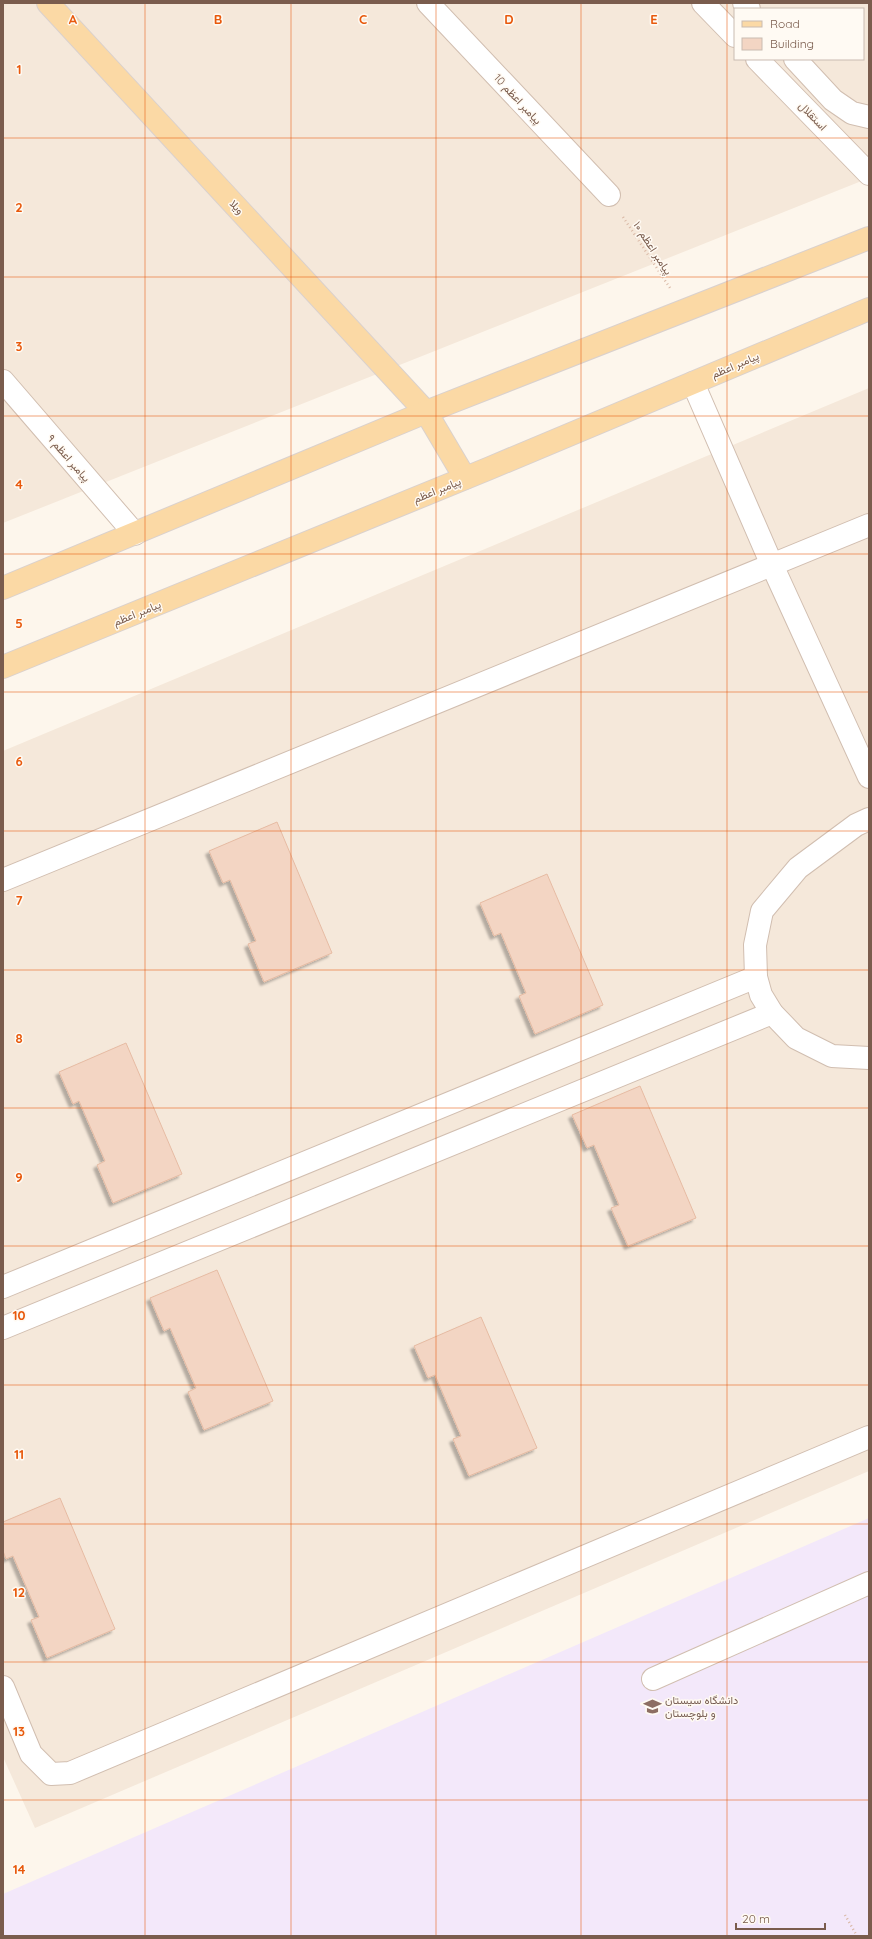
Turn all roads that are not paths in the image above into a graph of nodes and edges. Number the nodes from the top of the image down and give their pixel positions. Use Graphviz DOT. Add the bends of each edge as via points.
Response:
graph roads {
  1 [pos="48,3"];
  2 [pos="428,3"];
  3 [pos="703,3"];
  4 [pos="734,35"];
  5 [pos="758,60"];
  6 [pos="796,60"];
  7 [pos="869,117"];
  8 [pos="869,174"];
  9 [pos="609,195"];
  10 [pos="869,238"];
  11 [pos="869,309"];
  12 [pos="3,381"];
  13 [pos="693,382"];
  14 [pos="426,412"];
  15 [pos="465,478"];
  16 [pos="869,525"];
  17 [pos="135,534"];
  18 [pos="772,565"];
  19 [pos="3,588"];
  20 [pos="3,668"];
  21 [pos="869,777"];
  22 [pos="869,819"];
  23 [pos="3,880"];
  24 [pos="756,976"];
  25 [pos="772,1013"];
  26 [pos="869,1058"];
  27 [pos="3,1288"];
  28 [pos="3,1328"];
  29 [pos="869,1437"];
  30 [pos="869,1583"];
  31 [pos="653,1679"];
  32 [pos="3,1688"];
  1 -- 14 [label="main road, ویلا"];
  2 -- 9 [label="street, پیامبر اعظم 10"];
  3 -- 4 [label="street"];
  5 -- 8 [label="street, استقلال"];
  6 -- 7 [label="street" via="832,100 852,113"];
  10 -- 14 [label="main road"];
  11 -- 13 [label="main road, پیامبر اعظم"];
  12 -- 17 [label="street, پیامبر اعظم ۹"];
  13 -- 15 [label="main road, پیامبر اعظم"];
  13 -- 18 [label="street"];
  14 -- 15 [label="main road, ویلا"];
  14 -- 17 [label="main road"];
  15 -- 20 [label="main road, پیامبر اعظم"];
  16 -- 18 [label="street"];
  17 -- 19 [label="main road"];
  18 -- 21 [label="street"];
  18 -- 23 [label="street"];
  22 -- 24 [label="street" via="856,825 798,868 762,911 755,944"];
  24 -- 25 [label="street" via="761,995"];
  24 -- 27 [label="street"];
  25 -- 26 [label="street" via="796,1038 832,1056"];
  25 -- 28 [label="street"];
  29 -- 32 [label="street" via="70,1773 51,1774 31,1754"];
  30 -- 31 [label="street"];
}
